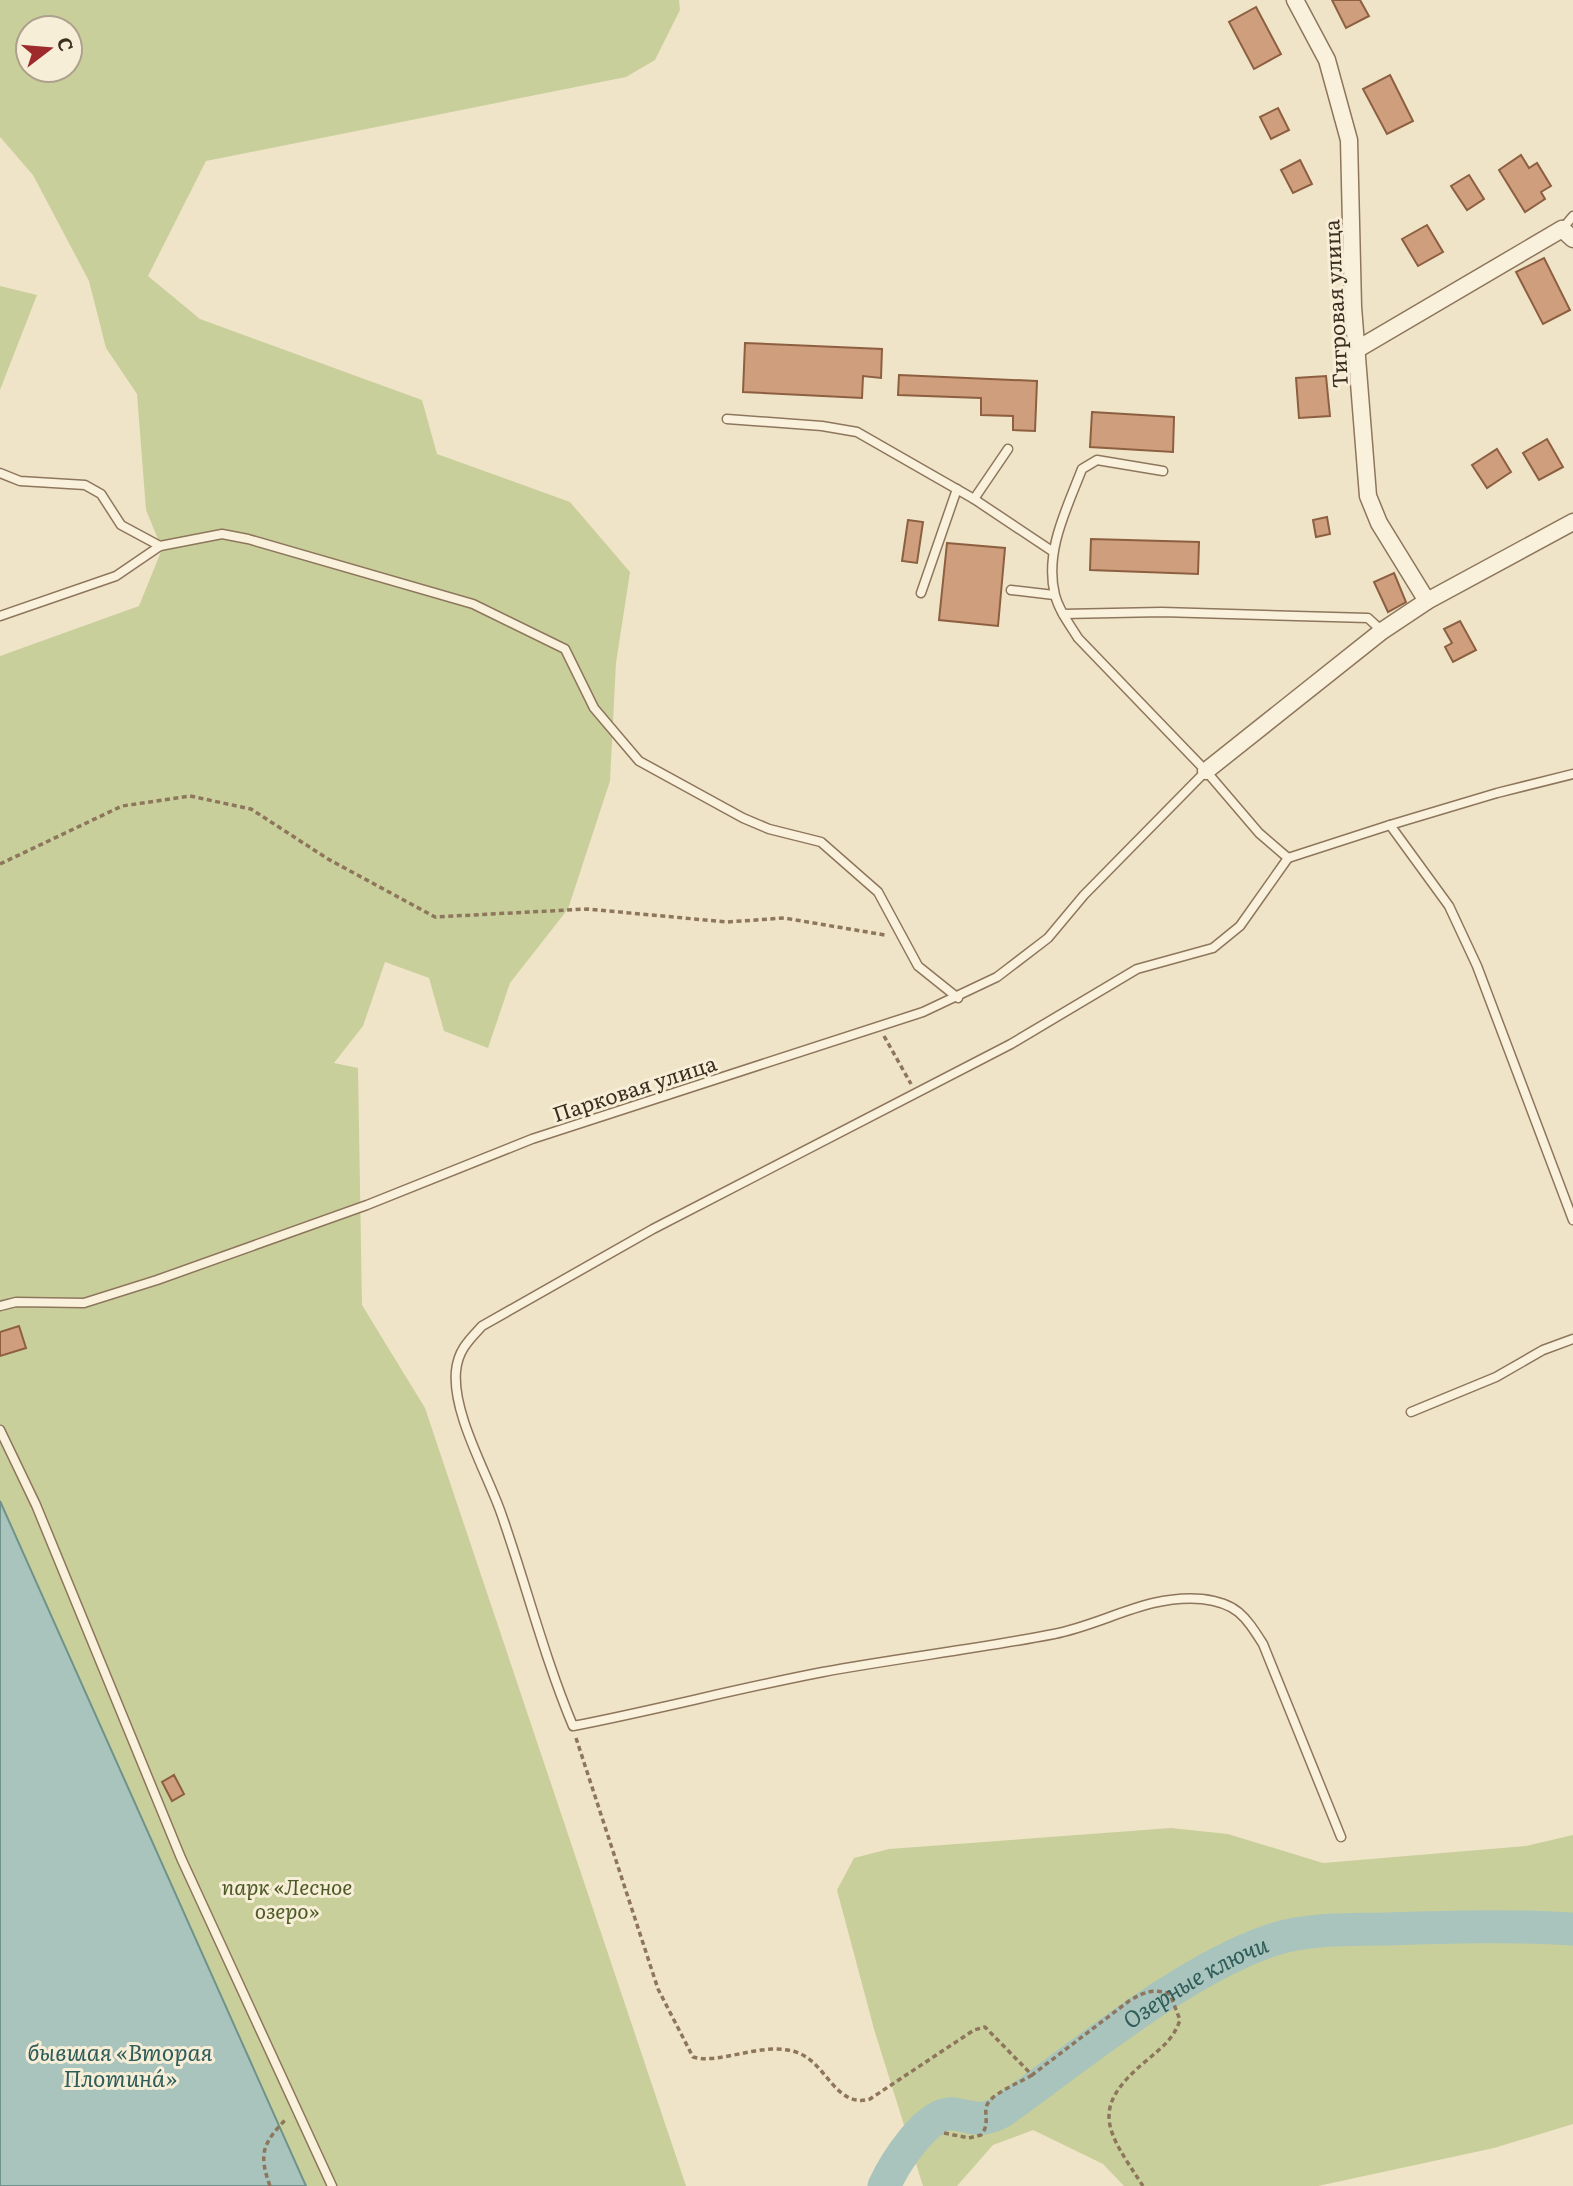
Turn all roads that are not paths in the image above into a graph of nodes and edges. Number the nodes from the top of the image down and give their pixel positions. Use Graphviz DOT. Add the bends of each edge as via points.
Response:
graph roads {
  1 [pos="1295,0"];
  2 [pos="1573,216"];
  3 [pos="1567,234"];
  4 [pos="1356,349"];
  5 [pos="727,419"];
  6 [pos="1008,449"];
  7 [pos="1163,471"];
  8 [pos="0,473"];
  9 [pos="957,489"];
  10 [pos="974,499"];
  11 [pos="1573,522"];
  12 [pos="160,546"];
  13 [pos="1052,551"];
  14 [pos="1011,590"];
  15 [pos="921,593"];
  16 [pos="1054,595"];
  17 [pos="1427,601"];
  18 [pos="1063,614"];
  19 [pos="0,616"];
  20 [pos="1382,631"];
  21 [pos="1206,771"];
  22 [pos="1573,774"];
  23 [pos="1390,825"];
  24 [pos="1288,858"];
  25 [pos="958,998"];
  26 [pos="1573,1220"];
  27 [pos="0,1306"];
  28 [pos="1573,1339"];
  29 [pos="1411,1412"];
  30 [pos="0,1430"];
  31 [pos="1341,1837"];
  32 [pos="332,2186"];
  1 -- 4 [label="street, Тигровая улица" via="1331,71 1349,140"];
  2 -- 3 [label="lane"];
  3 -- 4 [label="street"];
  4 -- 17 [label="street, Тигровая улица" via="1368,496 1379,523"];
  5 -- 9 [label="lane" via="857,432"];
  6 -- 10 [label="lane"];
  7 -- 13 [label="lane" via="1088,462"];
  8 -- 12 [label="lane" via="20,481 85,485 102,494 121,525"];
  9 -- 10 [label="lane"];
  9 -- 15 [label="lane"];
  10 -- 13 [label="lane"];
  11 -- 17 [label="street"];
  12 -- 19 [label="lane" via="116,576"];
  12 -- 25 [label="lane" via="222,534 248,539 473,604 537,633 565,649 594,708 639,761 743,818 821,842 878,892 918,966"];
  13 -- 16 [label="lane"];
  14 -- 16 [label="lane"];
  16 -- 18 [label="lane"];
  17 -- 20 [label="street"];
  18 -- 20 [label="lane" via="1368,618"];
  18 -- 21 [label="lane" via="1078,638"];
  20 -- 21 [label="street"];
  21 -- 24 [label="lane" via="1259,833"];
  21 -- 25 [label="lane, Парковая улица" via="1048,938 997,977"];
  22 -- 23 [label="lane"];
  23 -- 24 [label="lane"];
  23 -- 26 [label="lane" via="1449,906 1477,966"];
  24 -- 31 [label="lane" via="1240,926 1213,948 1137,969 916,1095 653,1229 482,1326 462,1347 456,1372 462,1410 573,1726 823,1672 971,1651 1069,1631 1141,1604 1200,1599 1228,1603 1245,1617 1263,1644"];
  25 -- 27 [label="lane, Парковая улица" via="532,1139 231,1256 121,1292 84,1303"];
  28 -- 29 [label="lane"];
  30 -- 32 [label="lane" via="47,1530 181,1858"];
}
